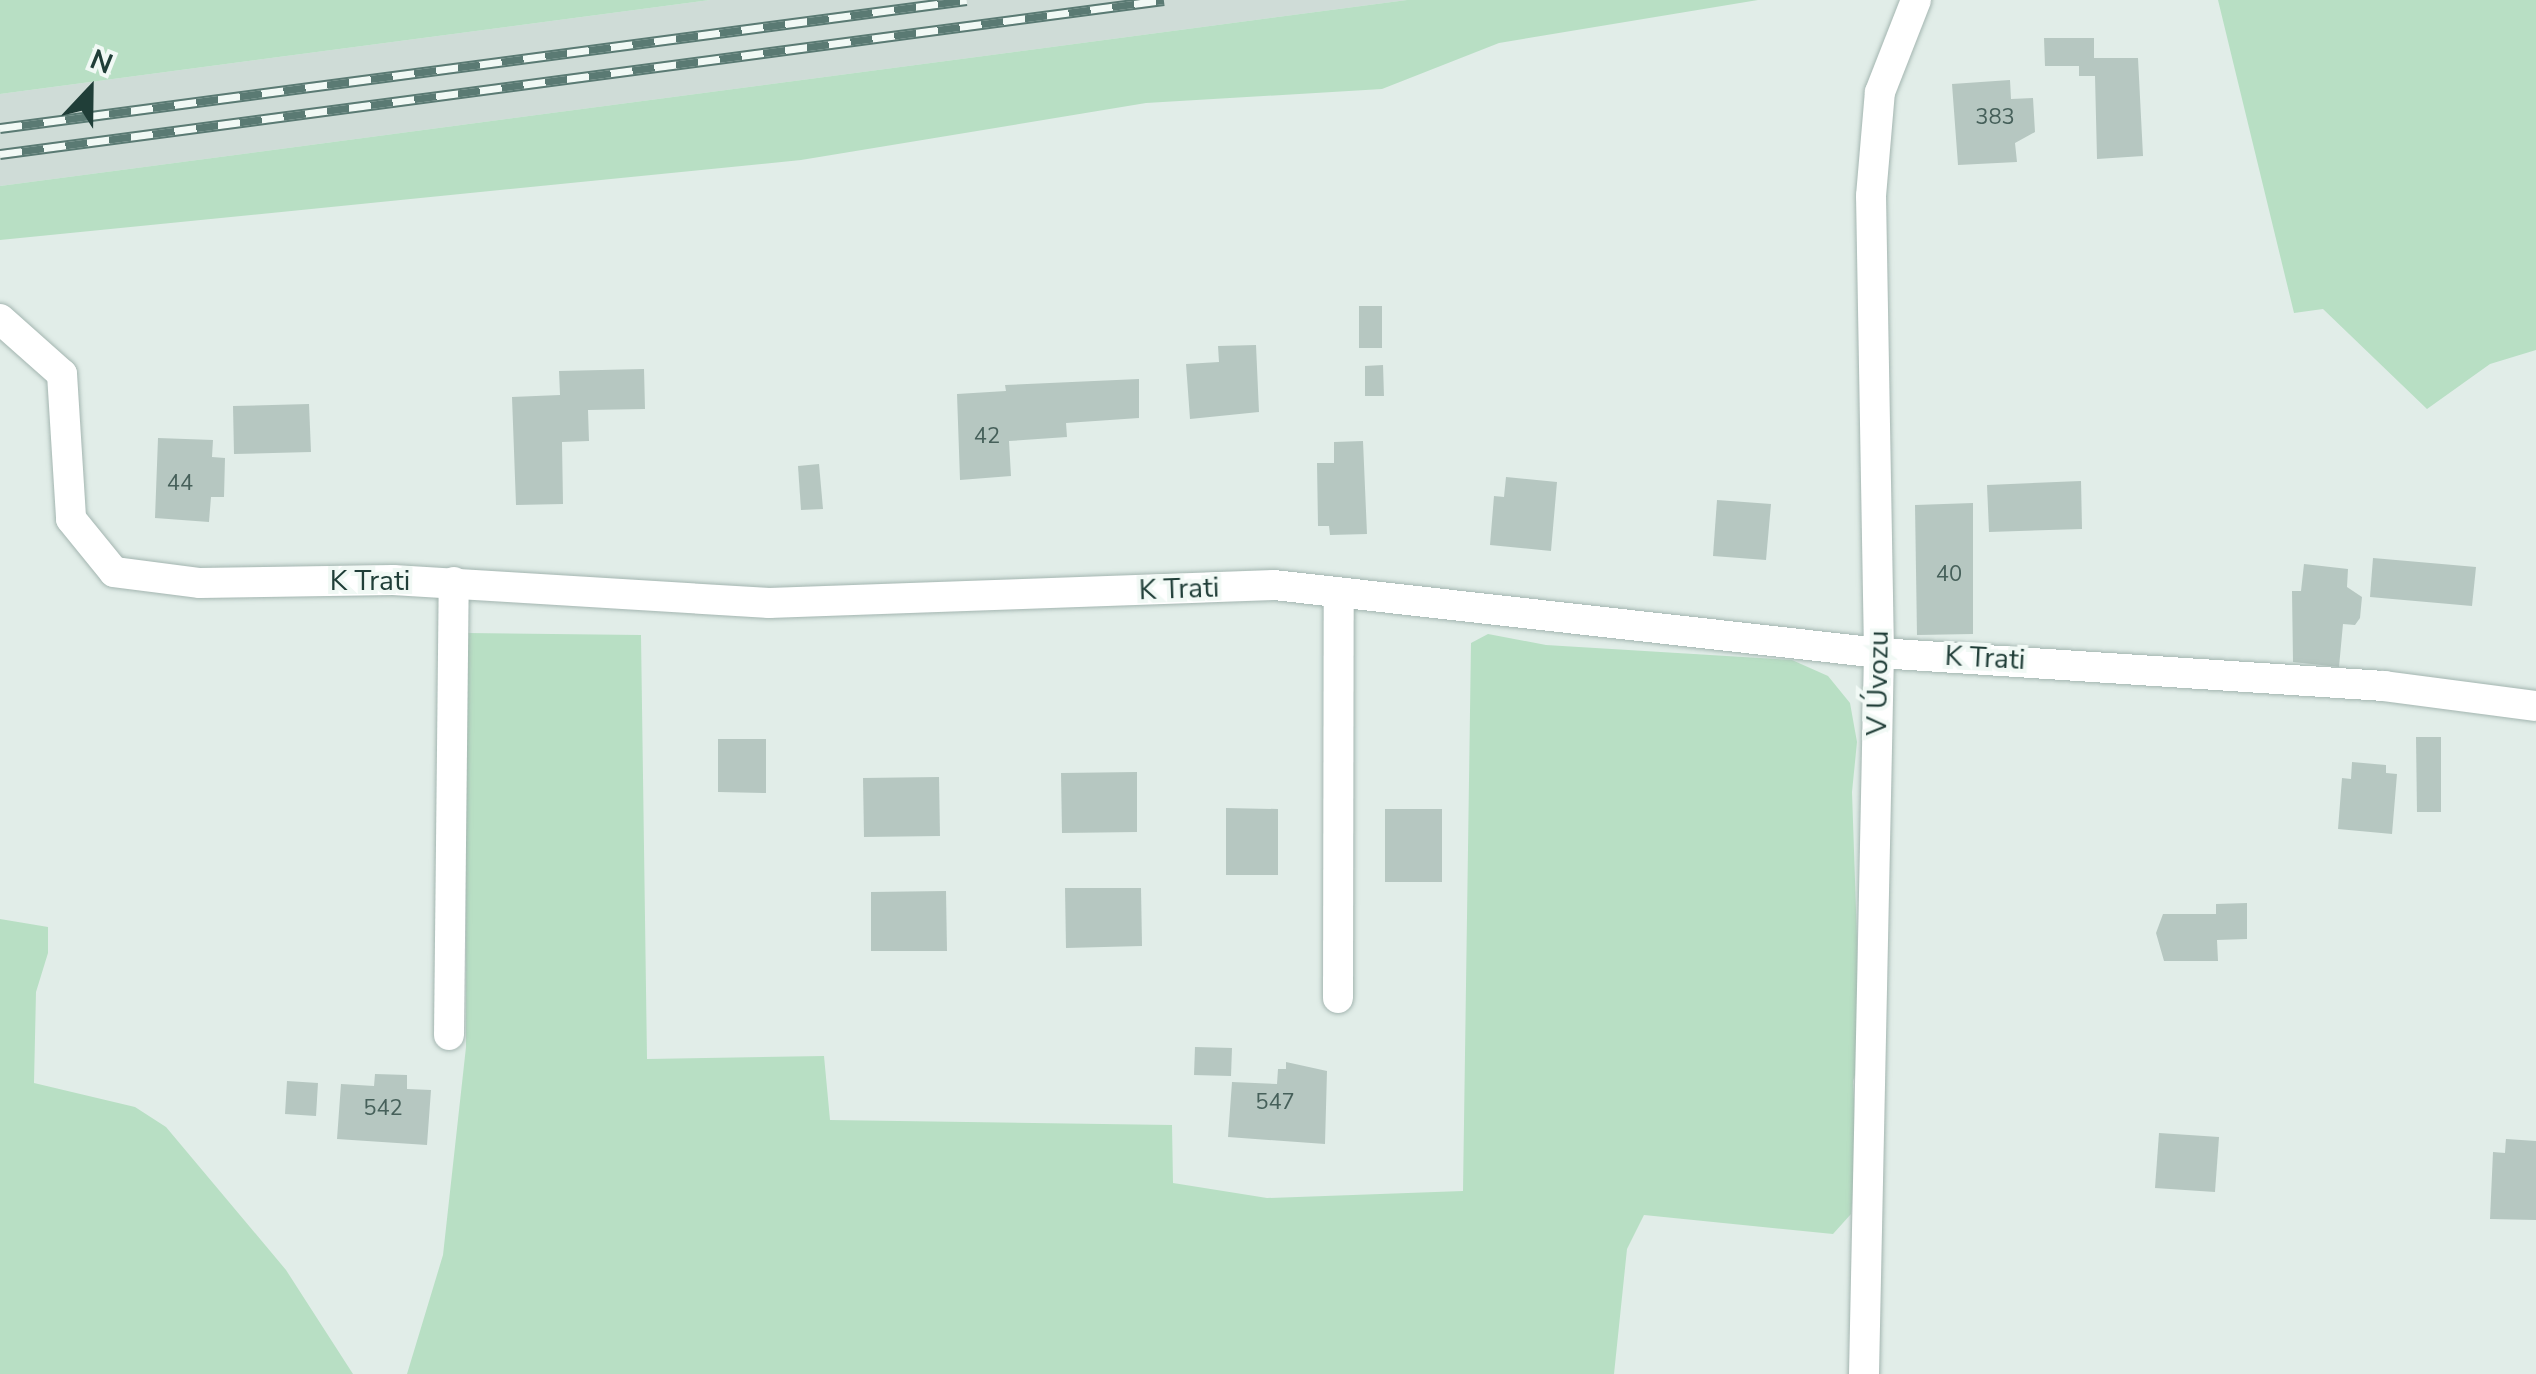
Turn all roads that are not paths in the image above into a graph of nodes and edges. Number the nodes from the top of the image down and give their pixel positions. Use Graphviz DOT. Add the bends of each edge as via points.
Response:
graph roads {
  1 [pos="1916,0"];
  2 [pos="0,319"];
  3 [pos="454,582"];
  4 [pos="1339,594"];
  5 [pos="1879,653"];
  6 [pos="2536,706"];
  7 [pos="1338,998"];
  8 [pos="448,1035"];
  9 [pos="1864,1374"];
  1 -- 5 [label="street, V Úvozu" via="1880,92 1870,196"];
  2 -- 3 [label="street, K Trati" via="62,374 70,518 114,572 200,583"];
  3 -- 4 [label="street, K Trati" via="770,603 1274,585"];
  3 -- 8 [label="street"];
  4 -- 5 [label="street, K Trati"];
  4 -- 7 [label="street"];
  5 -- 6 [label="street, K Trati" via="2384,686"];
  5 -- 9 [label="street, V Úvozu"];
}
